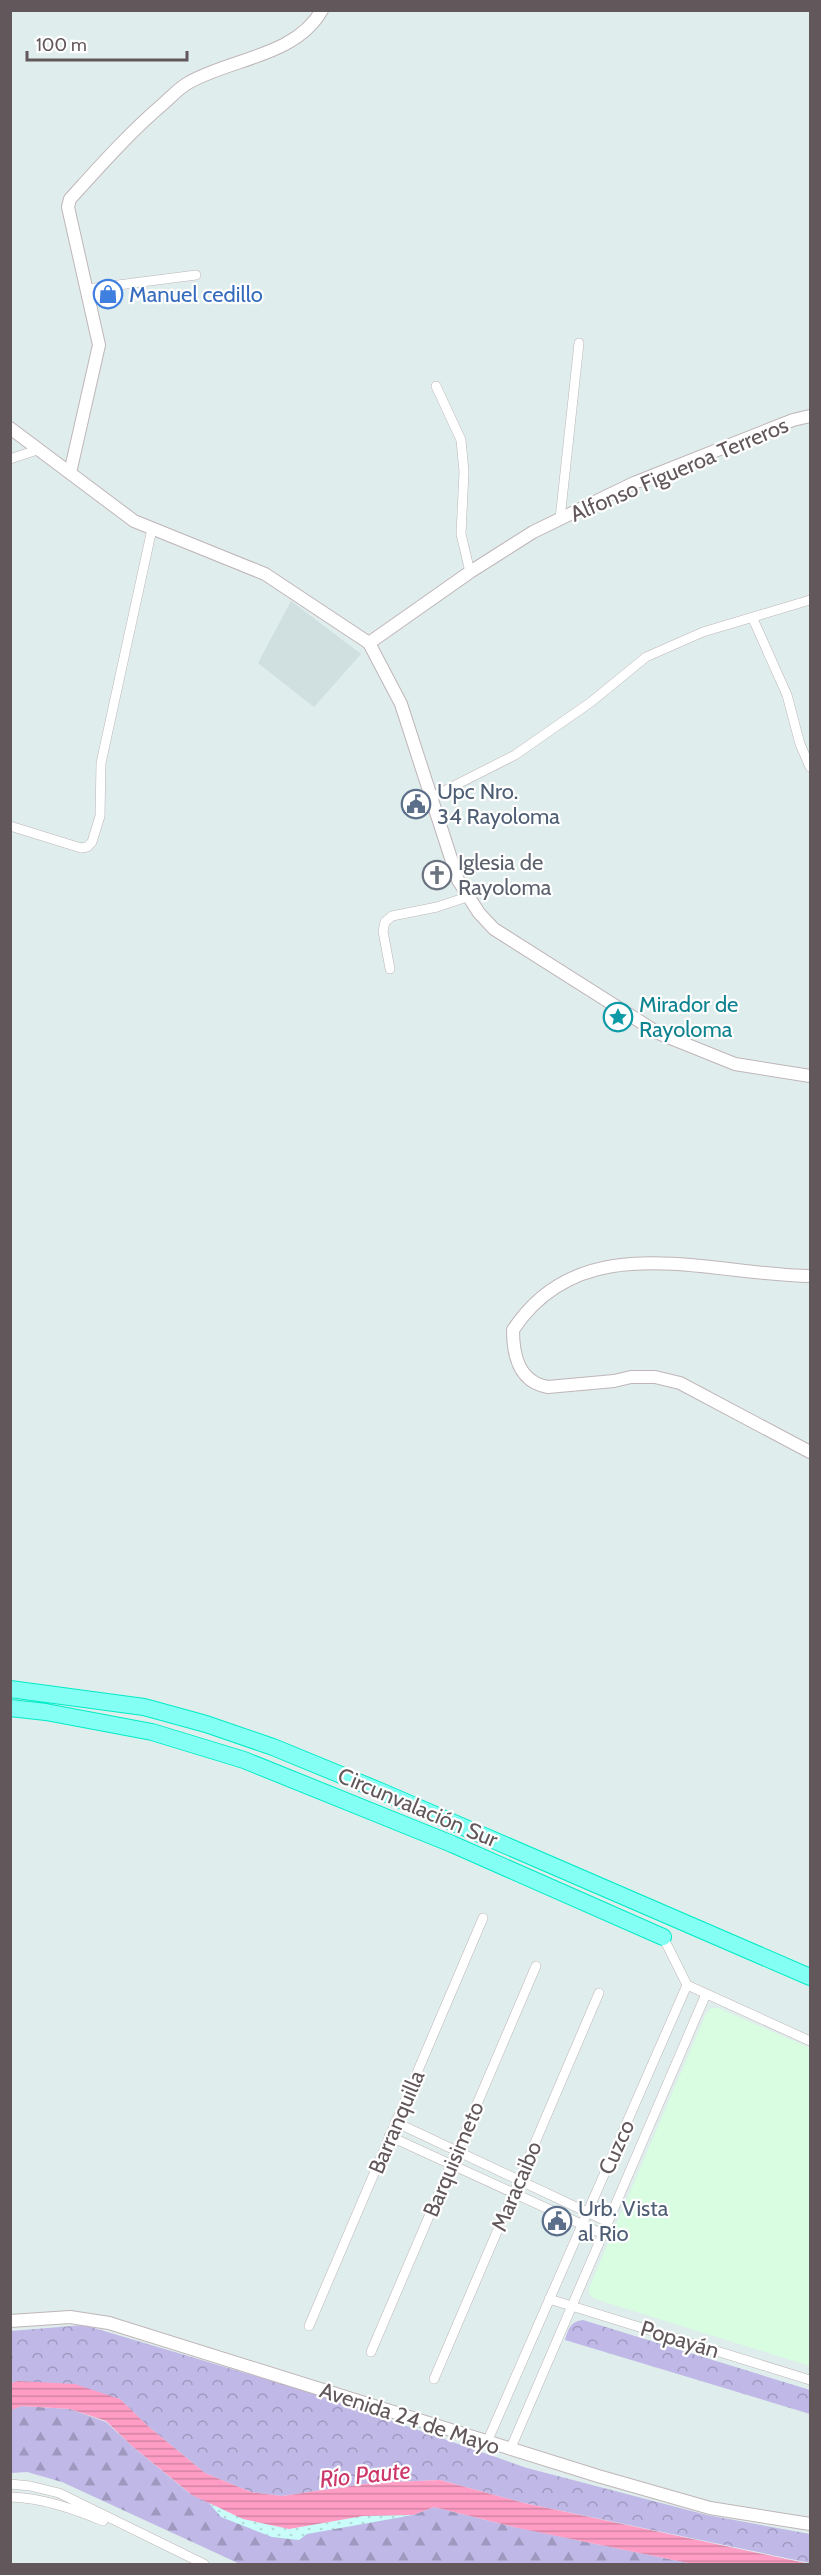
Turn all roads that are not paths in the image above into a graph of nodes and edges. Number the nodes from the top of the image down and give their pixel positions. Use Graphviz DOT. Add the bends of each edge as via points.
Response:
graph roads {
  1 [pos="322,10"];
  2 [pos="196,275"];
  3 [pos="87,289"];
  4 [pos="579,343"];
  5 [pos="436,386"];
  6 [pos="810,416"];
  7 [pos="10,428"];
  8 [pos="37,450"];
  9 [pos="10,459"];
  10 [pos="70,473"];
  11 [pos="561,519"];
  12 [pos="152,529"];
  13 [pos="470,572"];
  14 [pos="810,600"];
  15 [pos="753,618"];
  16 [pos="369,643"];
  17 [pos="810,767"];
  18 [pos="432,797"];
  19 [pos="10,826"];
  20 [pos="467,897"];
  21 [pos="390,969"];
  22 [pos="810,1076"];
  23 [pos="810,1276"];
  24 [pos="810,1452"];
  25 [pos="10,1689"];
  26 [pos="10,1708"];
  27 [pos="483,1918"];
  28 [pos="663,1937"];
  29 [pos="536,1966"];
  30 [pos="810,1977"];
  31 [pos="687,1985"];
  32 [pos="599,1993"];
  33 [pos="706,1994"];
  34 [pos="810,2041"];
  35 [pos="395,2122"];
  36 [pos="389,2136"];
  37 [pos="456,2151"];
  38 [pos="451,2164"];
  39 [pos="519,2180"];
  40 [pos="513,2193"];
  41 [pos="587,2212"];
  42 [pos="608,2222"];
  43 [pos="582,2225"];
  44 [pos="603,2234"];
  45 [pos="549,2299"];
  46 [pos="572,2306"];
  47 [pos="10,2321"];
  48 [pos="309,2326"];
  49 [pos="371,2352"];
  50 [pos="434,2379"];
  51 [pos="810,2380"];
  52 [pos="487,2442"];
  53 [pos="510,2450"];
  54 [pos="10,2484"];
  55 [pos="10,2497"];
  56 [pos="810,2524"];
  57 [pos="204,2565"];
  1 -- 3 [label="street" via="300,36 187,84 136,127 70,199 68,207"];
  2 -- 3 [label="street"];
  3 -- 10 [label="street" via="99,345"];
  4 -- 11 [label="street"];
  5 -- 13 [label="street" via="461,440 461,534"];
  6 -- 11 [label="street, Alfonso Figueroa Terreros" via="634,483"];
  7 -- 8 [label="street"];
  8 -- 9 [label="street"];
  8 -- 10 [label="street"];
  10 -- 12 [label="street" via="134,521"];
  11 -- 13 [label="street, Alfonso Figueroa Terreros"];
  12 -- 16 [label="street" via="265,574"];
  12 -- 19 [label="street" via="101,763 100,816 92,842 81,848"];
  13 -- 16 [label="street, Alfonso Figueroa Terreros"];
  14 -- 15 [label="street"];
  15 -- 17 [label="street" via="787,695"];
  15 -- 18 [label="street" via="703,632 646,657 591,702 515,755"];
  16 -- 18 [label="street" via="401,704"];
  18 -- 20 [label="street"];
  20 -- 21 [label="street" via="392,916 385,922"];
  20 -- 22 [label="street" via="494,929 658,1033 735,1064"];
  23 -- 24 [label="street" via="772,1276 634,1262 593,1268 562,1282 523,1314 513,1330 513,1345 517,1364 538,1385 631,1377 680,1383"];
  25 -- 30 [label="highway, Circunvalación Sur" via="144,1707 273,1747"];
  26 -- 28 [label="highway, Circunvalación Sur" via="152,1732 244,1760 442,1840"];
  27 -- 35 [label="street, Barranquilla"];
  28 -- 31 [label="street"];
  29 -- 37 [label="street, Barquisimeto"];
  31 -- 33 [label="street"];
  31 -- 41 [label="street, Cuzco"];
  32 -- 39 [label="street, Maracaibo"];
  33 -- 34 [label="street"];
  33 -- 42 [label="street, Cuzco"];
  35 -- 36 [label="street, Barranquilla"];
  35 -- 37 [label="street"];
  36 -- 38 [label="street"];
  36 -- 48 [label="street, Barranquilla"];
  37 -- 38 [label="street, Barquisimeto"];
  37 -- 39 [label="street"];
  38 -- 40 [label="street"];
  38 -- 49 [label="street, Barquisimeto"];
  39 -- 40 [label="street, Maracaibo"];
  39 -- 41 [label="street"];
  40 -- 43 [label="street"];
  40 -- 50 [label="street, Maracaibo"];
  41 -- 42 [label="street"];
  41 -- 43 [label="street, Cuzco"];
  42 -- 44 [label="street, Cuzco"];
  43 -- 44 [label="street"];
  43 -- 45 [label="street, Cuzco"];
  44 -- 46 [label="street, Cuzco"];
  45 -- 46 [label="street, Popayán"];
  45 -- 52 [label="street, Cuzco"];
  46 -- 51 [label="street, Popayán"];
  46 -- 53 [label="street, Cuzco"];
  47 -- 52 [label="street, Avenida 24 de Mayo" via="70,2317 109,2323"];
  52 -- 53 [label="street, Avenida 24 de Mayo"];
  53 -- 56 [label="street, Avenida 24 de Mayo" via="710,2508"];
  54 -- 57 [label="street" via="59,2493"];
  55 -- 57 [label="street" via="74,2510"];
}
